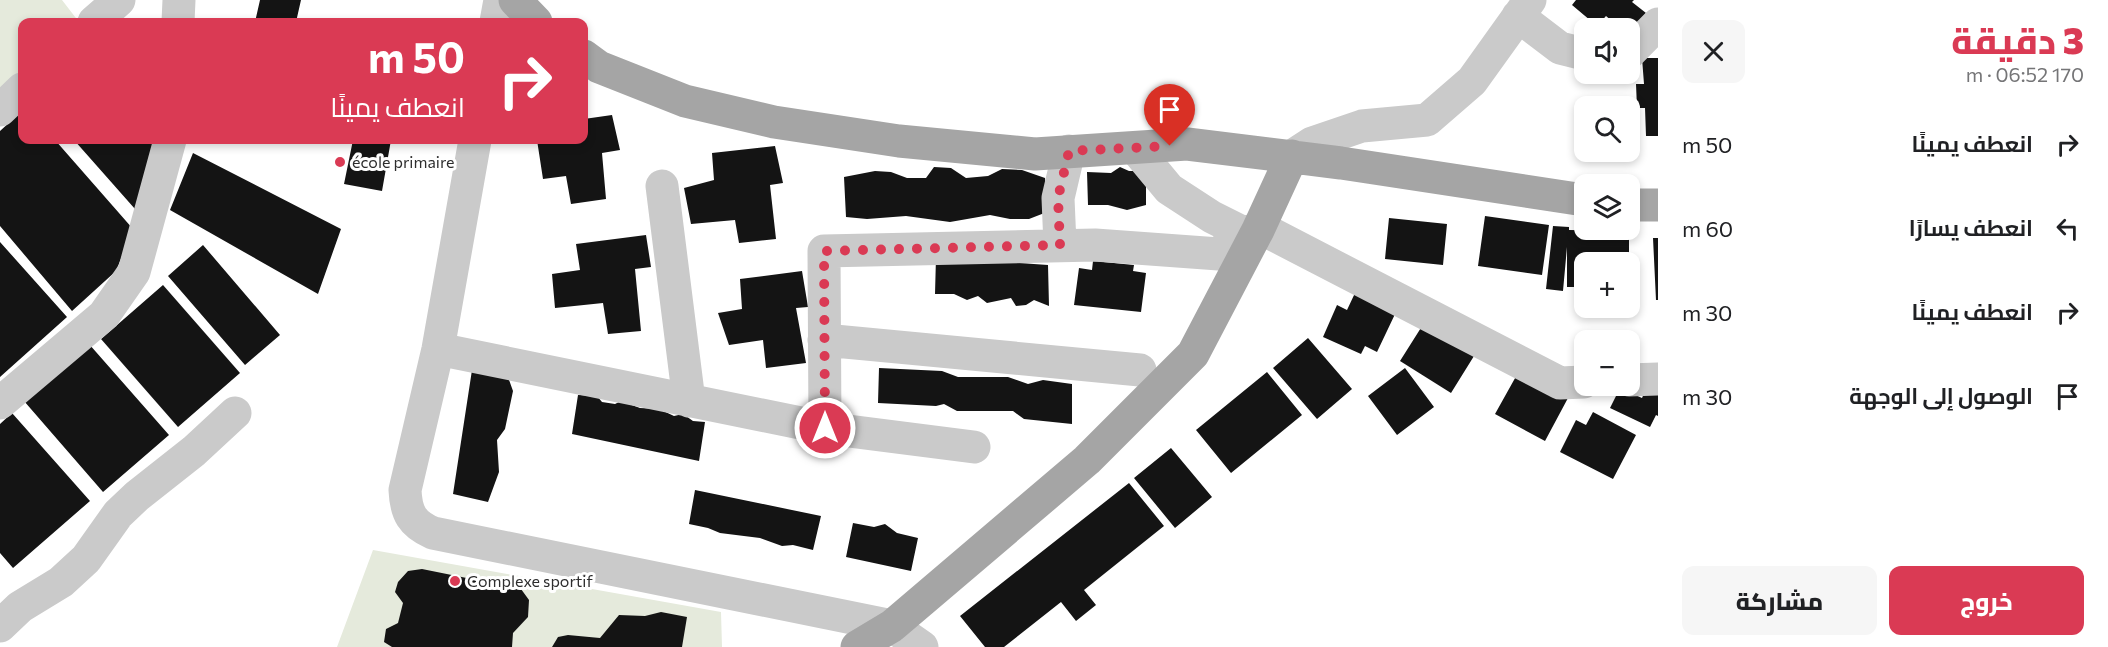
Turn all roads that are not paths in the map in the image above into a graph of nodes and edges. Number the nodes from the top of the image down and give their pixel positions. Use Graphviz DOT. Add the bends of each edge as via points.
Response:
graph roads {
  1 [pos="119,0"];
  2 [pos="179,0"];
  3 [pos="500,0"];
  4 [pos="515,0"];
  5 [pos="1524,8"];
  6 [pos="99,18"];
  7 [pos="178,18"];
  8 [pos="497,18"];
  9 [pos="532,18"];
  10 [pos="1658,24"];
  11 [pos="1640,42"];
  12 [pos="1574,52"];
  13 [pos="588,60"];
  14 [pos="18,93"];
  15 [pos="0,110"];
  16 [pos="169,144"];
  17 [pos="474,144"];
  18 [pos="1135,148"];
  19 [pos="1069,151"];
  20 [pos="1292,156"];
  21 [pos="662,186"];
  22 [pos="1574,198"];
  23 [pos="1250,231"];
  24 [pos="1060,245"];
  25 [pos="824,340"];
  26 [pos="438,349"];
  27 [pos="1140,370"];
  28 [pos="1658,379"];
  29 [pos="1640,380"];
  30 [pos="1574,382"];
  31 [pos="689,401"];
  32 [pos="0,403"];
  33 [pos="235,413"];
  34 [pos="825,428"];
  35 [pos="974,447"];
  36 [pos="0,626"];
  37 [pos="892,626"];
  38 [pos="857,647"];
  39 [pos="922,647"];
  1 -- 6 [label="street"];
  2 -- 7 [label="street"];
  3 -- 8 [label="street"];
  4 -- 9 [label="main road"];
  5 -- 12 [label="street" via="1560,48"];
  5 -- 20 [label="street" via="1472,81 1427,120 1362,126 1312,143"];
  10 -- 11 [label="street"];
  13 -- 19 [label="main road" via="685,101 774,122 899,141 1035,154"];
  14 -- 15 [label="street"];
  16 -- 32 [label="street" via="134,272 104,315"];
  17 -- 26 [label="street"];
  18 -- 19 [label="main road"];
  18 -- 20 [label="main road" via="1187,144"];
  18 -- 23 [label="street" via="1169,189"];
  19 -- 24 [label="street" via="1058,198"];
  20 -- 22 [label="main road"];
  20 -- 23 [label="main road"];
  21 -- 31 [label="street"];
  23 -- 24 [label="street" via="1219,254"];
  23 -- 30 [label="street" via="1272,234 1560,383"];
  23 -- 37 [label="main road" via="1193,354 1087,460"];
  24 -- 25 [label="street" via="824,251"];
  25 -- 27 [label="street"];
  25 -- 34 [label="street"];
  26 -- 31 [label="street"];
  26 -- 37 [label="street" via="405,490 406,509 416,526 433,533"];
  28 -- 29 [label="street"];
  31 -- 34 [label="street"];
  33 -- 36 [label="street" via="118,514 86,558 61,582 20,607"];
  34 -- 35 [label="street"];
  37 -- 38 [label="main road"];
  37 -- 39 [label="street"];
}
